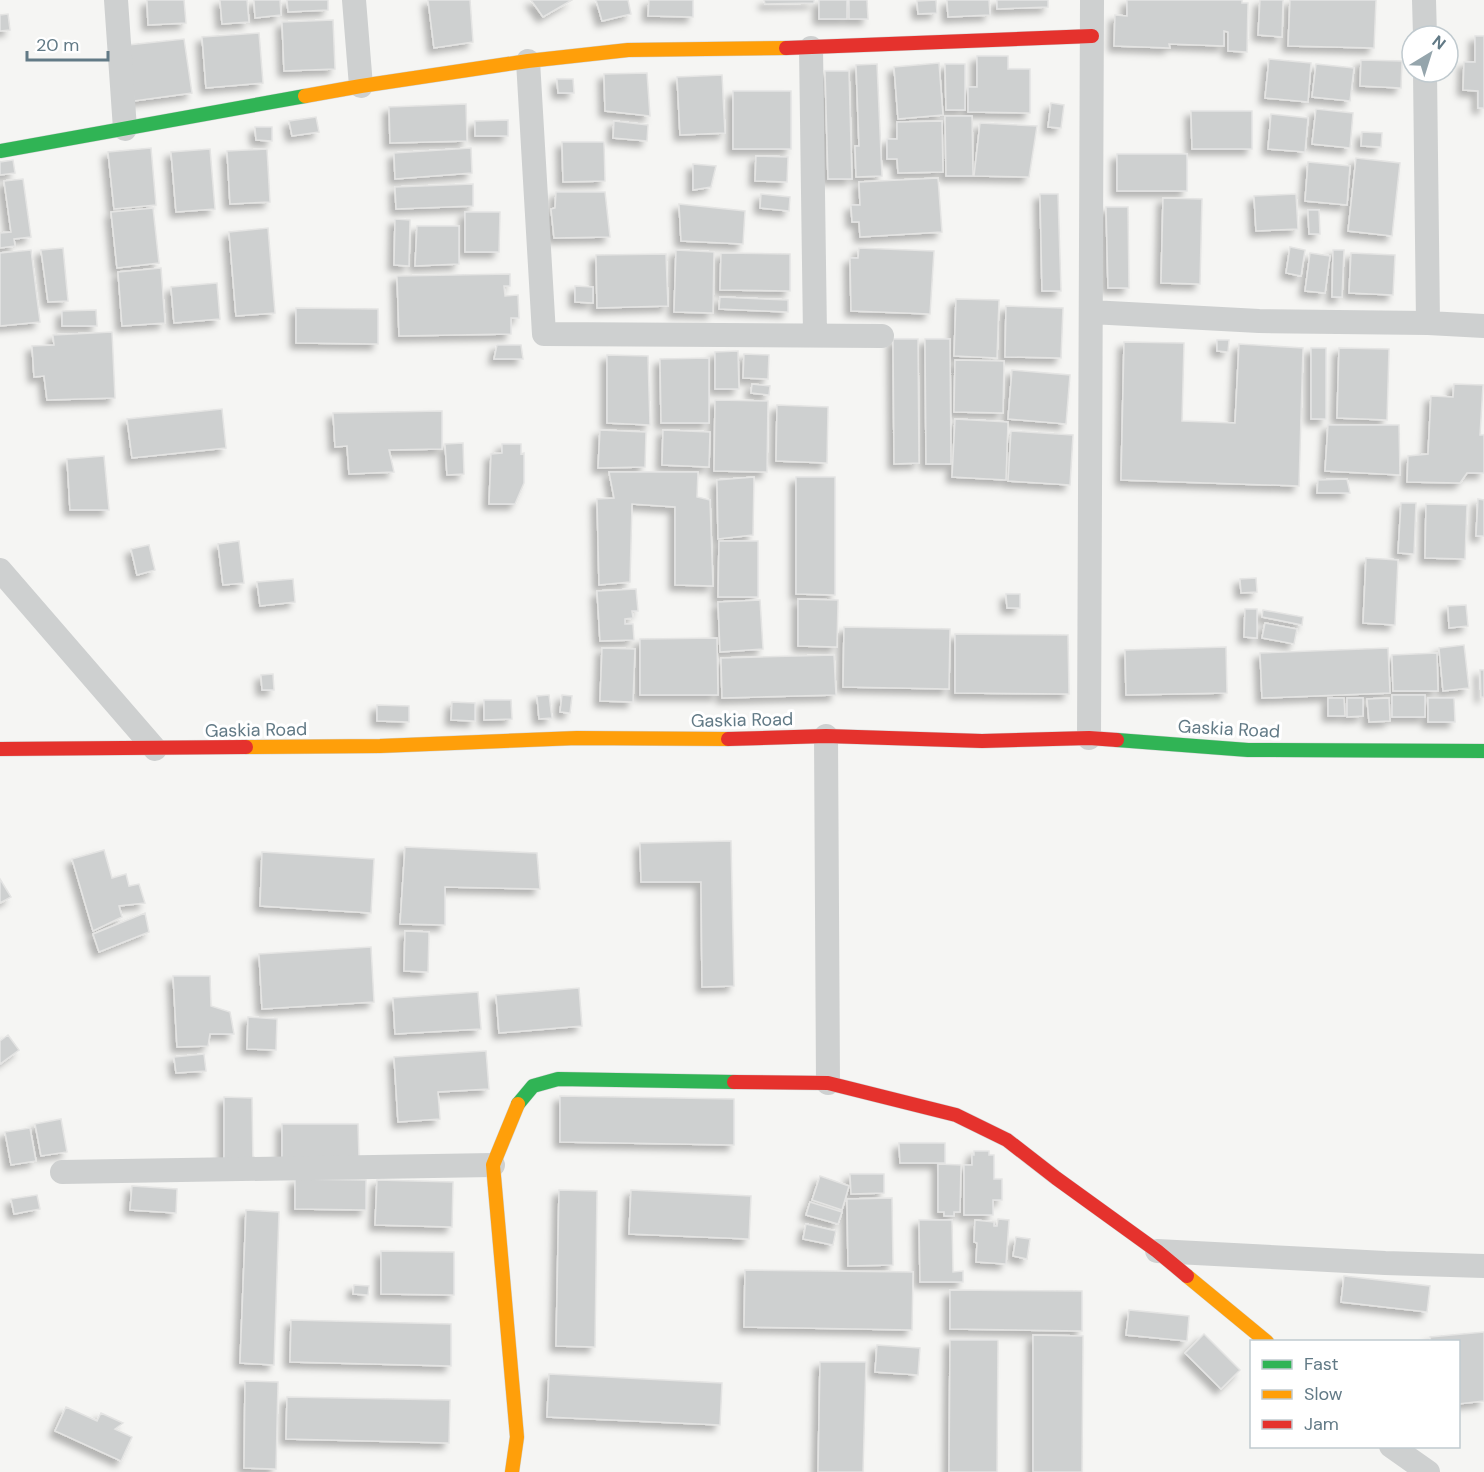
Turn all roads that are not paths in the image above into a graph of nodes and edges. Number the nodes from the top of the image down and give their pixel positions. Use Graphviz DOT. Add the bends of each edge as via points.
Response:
graph roads {
  1 [pos="116,0"];
  2 [pos="354,0"];
  3 [pos="1092,0"];
  4 [pos="1424,0"];
  5 [pos="1425,24"];
  6 [pos="1092,36"];
  7 [pos="811,48"];
  8 [pos="528,61"];
  9 [pos="1425,84"];
  10 [pos="361,86"];
  11 [pos="126,129"];
  12 [pos="0,151"];
  13 [pos="1091,312"];
  14 [pos="1428,323"];
  15 [pos="1484,326"];
  16 [pos="815,335"];
  17 [pos="882,336"];
  18 [pos="0,570"];
  19 [pos="826,736"];
  20 [pos="1089,738"];
  21 [pos="0,749"];
  22 [pos="155,749"];
  23 [pos="1484,751"];
  24 [pos="828,1083"];
  25 [pos="493,1165"];
  26 [pos="62,1172"];
  27 [pos="1157,1251"];
  28 [pos="1484,1266"];
  29 [pos="1266,1340"];
  30 [pos="1394,1448"];
  31 [pos="512,1472"];
  32 [pos="1428,1472"];
  1 -- 11 [label="street"];
  2 -- 10 [label="street"];
  3 -- 6 [label="street"];
  4 -- 5 [label="street"];
  6 -- 7 [label="street"];
  6 -- 13 [label="street"];
  7 -- 8 [label="street" via="628,50"];
  7 -- 16 [label="street"];
  8 -- 10 [label="street"];
  8 -- 16 [label="street" via="544,334"];
  9 -- 14 [label="street"];
  10 -- 11 [label="street"];
  11 -- 12 [label="street"];
  13 -- 14 [label="street" via="1258,321"];
  13 -- 20 [label="street"];
  14 -- 15 [label="street"];
  16 -- 17 [label="street"];
  18 -- 22 [label="street"];
  19 -- 20 [label="street, Gaskia Road" via="982,741"];
  19 -- 22 [label="street, Gaskia Road"];
  19 -- 24 [label="street"];
  20 -- 23 [label="street, Gaskia Road" via="1248,750"];
  21 -- 22 [label="street, Gaskia Road"];
  24 -- 25 [label="street" via="558,1079 532,1086 518,1103"];
  24 -- 27 [label="street" via="956,1115 1006,1140"];
  25 -- 26 [label="street"];
  25 -- 31 [label="street" via="517,1437"];
  27 -- 28 [label="street"];
  27 -- 29 [label="street"];
  30 -- 32 [label="street"];
}
